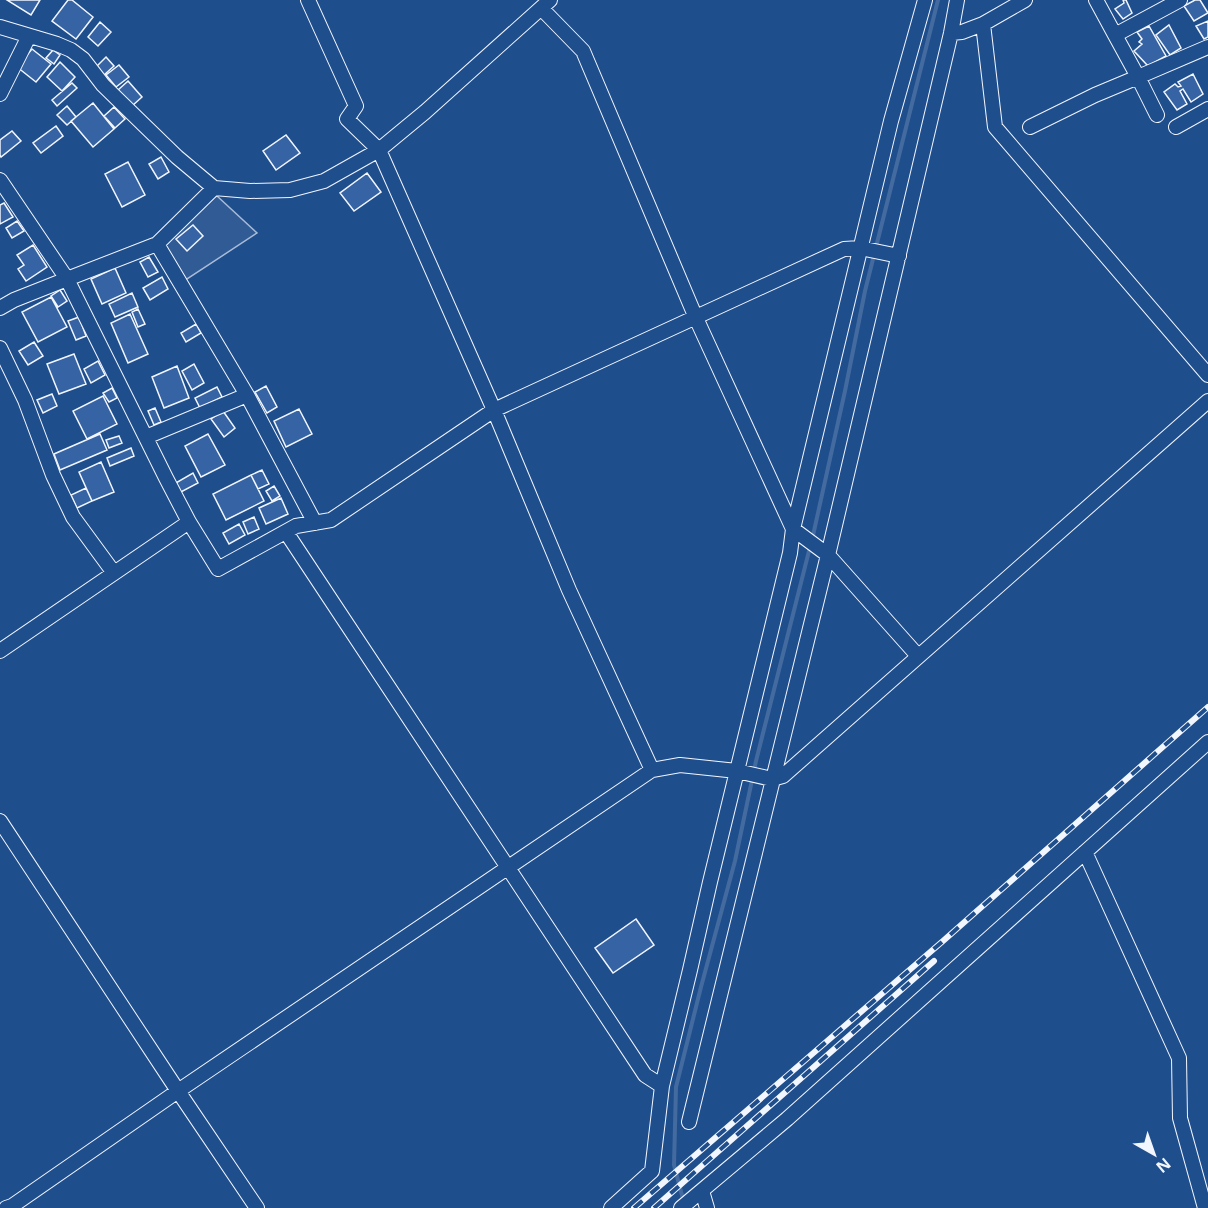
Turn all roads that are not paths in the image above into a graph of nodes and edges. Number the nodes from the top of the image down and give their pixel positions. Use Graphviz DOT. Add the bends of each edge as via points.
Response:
graph roads {
  1 [pos="308,0"];
  2 [pos="925,0"];
  3 [pos="957,0"];
  4 [pos="1025,0"];
  5 [pos="1096,0"];
  6 [pos="1180,0"];
  7 [pos="546,4"];
  8 [pos="983,24"];
  9 [pos="0,27"];
  10 [pos="951,33"];
  11 [pos="1115,35"];
  12 [pos="29,36"];
  13 [pos="1208,47"];
  14 [pos="1138,77"];
  15 [pos="0,94"];
  16 [pos="1208,109"];
  17 [pos="1157,115"];
  18 [pos="1030,127"];
  19 [pos="1176,127"];
  20 [pos="379,150"];
  21 [pos="0,180"];
  22 [pos="214,188"];
  23 [pos="157,244"];
  24 [pos="860,248"];
  25 [pos="899,256"];
  26 [pos="67,279"];
  27 [pos="0,308"];
  28 [pos="696,318"];
  29 [pos="0,348"];
  30 [pos="1208,375"];
  31 [pos="247,394"];
  32 [pos="1208,400"];
  33 [pos="494,410"];
  34 [pos="146,437"];
  35 [pos="189,522"];
  36 [pos="315,523"];
  37 [pos="793,529"];
  38 [pos="286,532"];
  39 [pos="828,555"];
  40 [pos="114,573"];
  41 [pos="0,651"];
  42 [pos="918,656"];
  43 [pos="1208,742"];
  44 [pos="652,771"];
  45 [pos="736,771"];
  46 [pos="772,779"];
  47 [pos="0,821"];
  48 [pos="1085,852"];
  49 [pos="508,868"];
  50 [pos="662,1086"];
  51 [pos="178,1091"];
  52 [pos="689,1122"];
  53 [pos="702,1191"];
  54 [pos="6,1208"];
  55 [pos="257,1208"];
  56 [pos="611,1208"];
  57 [pos="681,1208"];
  58 [pos="707,1208"];
  59 [pos="1205,1208"];
  1 -- 20 [label="street" via="356,106 346,119"];
  2 -- 24 [label="street"];
  3 -- 10 [label="street"];
  4 -- 8 [label="street"];
  5 -- 11 [label="street"];
  6 -- 11 [label="street"];
  7 -- 20 [label="street"];
  7 -- 28 [label="street" via="583,51"];
  8 -- 10 [label="street"];
  8 -- 30 [label="street" via="995,127"];
  9 -- 12 [label="street"];
  10 -- 25 [label="street"];
  11 -- 14 [label="street"];
  12 -- 15 [label="street"];
  12 -- 22 [label="street" via="71,50 83,59 103,85"];
  13 -- 14 [label="street"];
  14 -- 17 [label="street"];
  14 -- 18 [label="street"];
  16 -- 19 [label="street"];
  20 -- 22 [label="street" via="324,182 290,190"];
  20 -- 33 [label="street"];
  21 -- 26 [label="street"];
  22 -- 23 [label="street"];
  23 -- 26 [label="street"];
  23 -- 31 [label="street"];
  24 -- 25 [label="street"];
  24 -- 28 [label="street" via="844,249"];
  24 -- 37 [label="street"];
  25 -- 39 [label="street"];
  26 -- 27 [label="street"];
  26 -- 34 [label="street"];
  28 -- 33 [label="street"];
  28 -- 37 [label="street"];
  29 -- 40 [label="street" via="73,517"];
  31 -- 34 [label="street"];
  31 -- 36 [label="street"];
  32 -- 42 [label="street"];
  33 -- 36 [label="street" via="331,520"];
  33 -- 44 [label="street" via="569,590"];
  34 -- 35 [label="street"];
  35 -- 38 [label="street" via="218,569"];
  35 -- 40 [label="street"];
  36 -- 38 [label="street"];
  37 -- 39 [label="street"];
  37 -- 45 [label="street"];
  38 -- 49 [label="street"];
  39 -- 42 [label="street"];
  39 -- 46 [label="street"];
  40 -- 41 [label="street"];
  42 -- 46 [label="street" via="783,776"];
  43 -- 48 [label="street"];
  44 -- 45 [label="street" via="680,765"];
  44 -- 49 [label="street"];
  45 -- 46 [label="street"];
  45 -- 50 [label="street"];
  46 -- 52 [label="street"];
  47 -- 51 [label="street"];
  48 -- 53 [label="street"];
  48 -- 59 [label="street" via="1179,1058 1180,1118"];
  49 -- 50 [label="street" via="645,1075"];
  49 -- 51 [label="street"];
  50 -- 56 [label="street" via="652,1171"];
  51 -- 54 [label="street"];
  51 -- 55 [label="street"];
  53 -- 57 [label="street"];
  53 -- 58 [label="street"];
}
